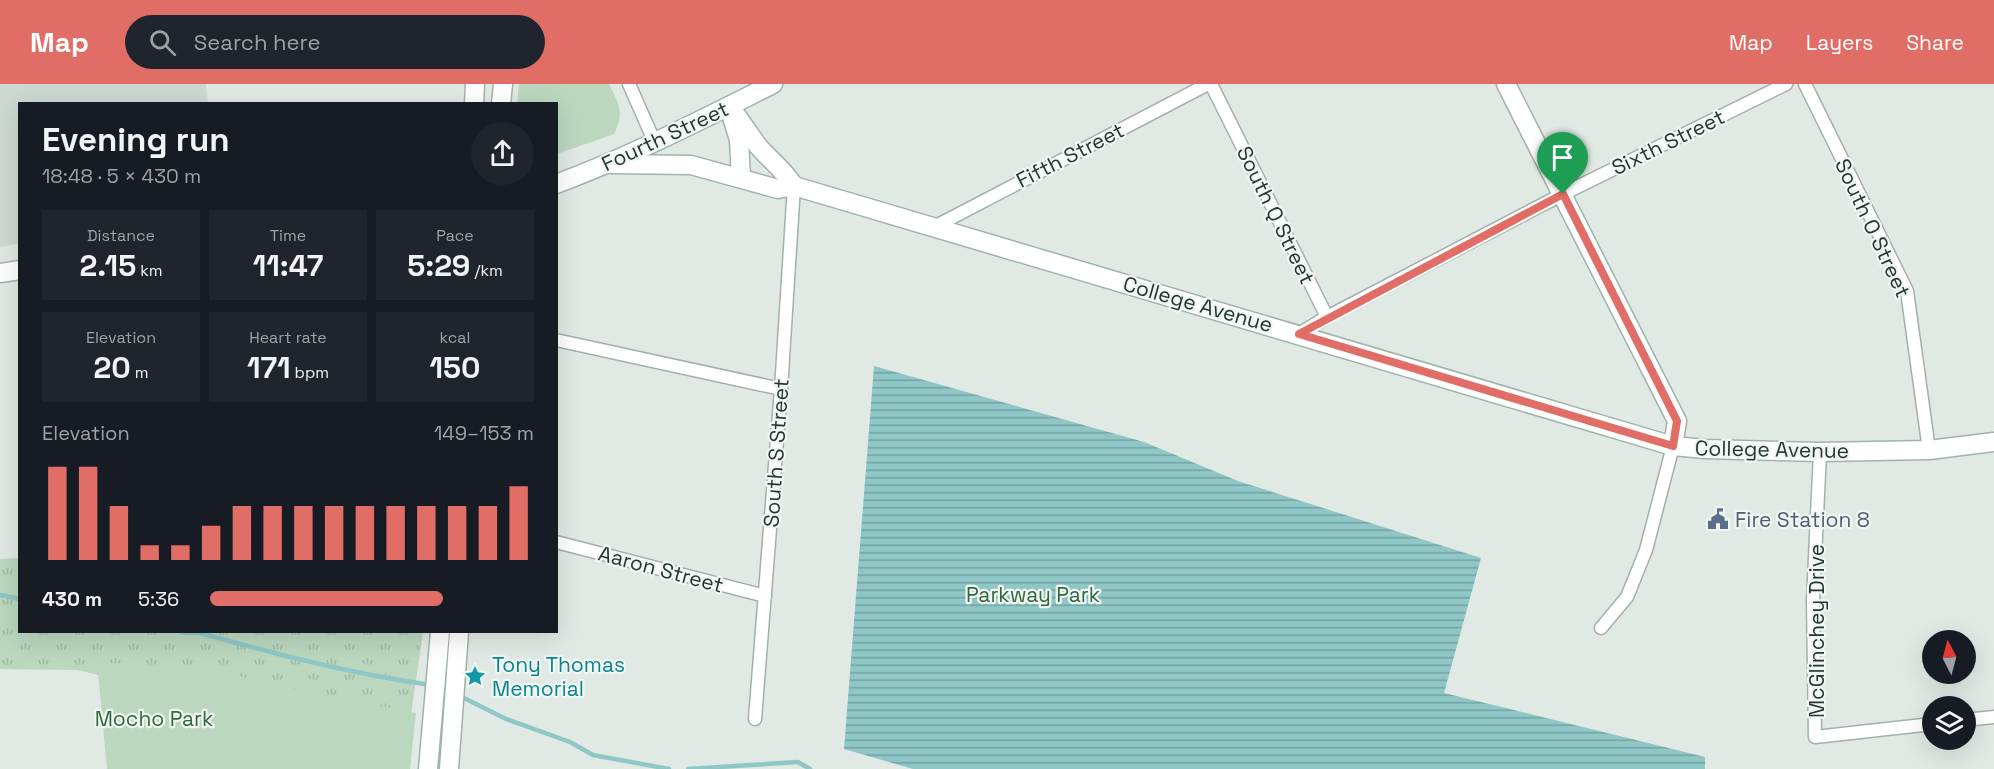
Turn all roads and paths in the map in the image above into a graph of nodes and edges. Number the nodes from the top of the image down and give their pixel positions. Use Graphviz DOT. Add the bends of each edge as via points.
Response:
graph roads {
  1 [pos="475,84"];
  2 [pos="502,84"];
  3 [pos="629,84"];
  4 [pos="773,84"];
  5 [pos="1209,84"];
  6 [pos="1506,84"];
  7 [pos="1786,84"];
  8 [pos="1804,84"];
  9 [pos="474,102"];
  10 [pos="501,102"];
  11 [pos="729,106"];
  12 [pos="655,143"];
  13 [pos="609,164"];
  14 [pos="741,178"];
  15 [pos="558,183"];
  16 [pos="794,186"];
  17 [pos="1563,194"];
  18 [pos="934,226"];
  19 [pos="18,270"];
  20 [pos="0,273"];
  21 [pos="1327,317"];
  22 [pos="1299,334"];
  23 [pos="558,340"];
  24 [pos="781,389"];
  25 [pos="1994,442"];
  26 [pos="1673,446"];
  27 [pos="1929,450"];
  28 [pos="1820,452"];
  29 [pos="558,543"];
  30 [pos="765,596"];
  31 [pos="1601,628"];
  32 [pos="459,633"];
  33 [pos="440,638"];
  34 [pos="1994,717"];
  35 [pos="755,719"];
  36 [pos="1976,719"];
  37 [pos="1922,725"];
  38 [pos="428,769"];
  39 [pos="449,769"];
  1 -- 9 [label="street"];
  2 -- 10 [label="street"];
  3 -- 12 [label="street"];
  4 -- 11 [label="street, Fourth Street"];
  5 -- 18 [label="street, Fifth Street"];
  5 -- 21 [label="street, South Q Street"];
  6 -- 17 [label="street"];
  7 -- 17 [label="street, Sixth Street"];
  8 -- 27 [label="street, South O Street" via="1908,291"];
  11 -- 12 [label="street, Fourth Street"];
  11 -- 14 [label="street" via="739,140"];
  11 -- 16 [label="street"];
  12 -- 13 [label="street, Fourth Street"];
  13 -- 14 [label="street, College Avenue" via="691,165"];
  13 -- 15 [label="street, Fourth Street"];
  14 -- 16 [label="street, College Avenue" via="778,189"];
  16 -- 18 [label="street, College Avenue"];
  16 -- 24 [label="street, South S Street"];
  17 -- 21 [label="street, Sixth Street"];
  17 -- 26 [label="street" via="1677,421"];
  18 -- 22 [label="street, College Avenue"];
  19 -- 20 [label="street"];
  21 -- 22 [label="street"];
  22 -- 26 [label="street, College Avenue"];
  23 -- 24 [label="street"];
  24 -- 30 [label="street, South S Street"];
  25 -- 27 [label="street, College Avenue"];
  26 -- 28 [label="street, College Avenue"];
  26 -- 31 [label="street" via="1646,550 1627,597"];
  27 -- 28 [label="street, College Avenue"];
  28 -- 37 [label="street, McGlinchey Drive" via="1813,600 1815,737"];
  29 -- 30 [label="street, Aaron Street"];
  30 -- 35 [label="street, South S Street"];
  32 -- 39 [label="street"];
  33 -- 38 [label="street"];
  34 -- 36 [label="street"];
}
